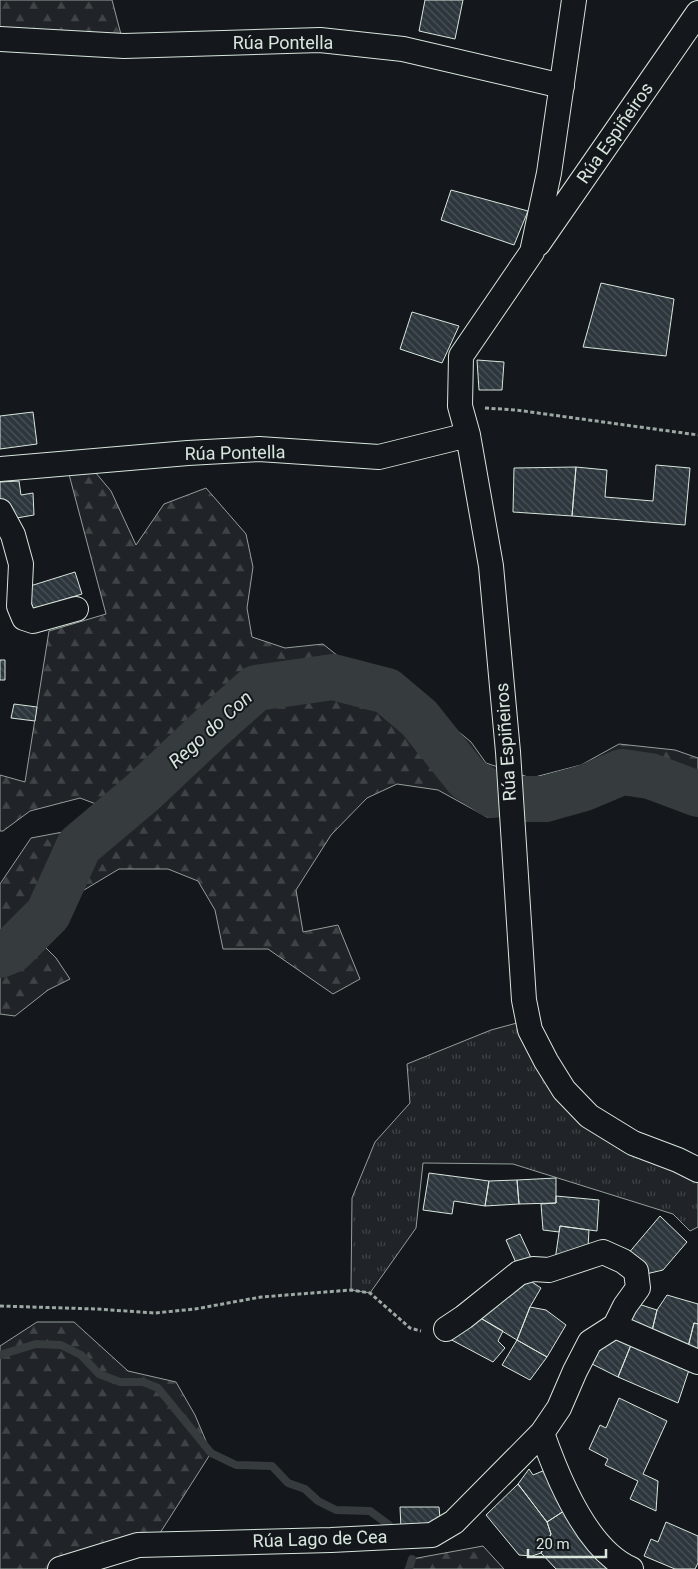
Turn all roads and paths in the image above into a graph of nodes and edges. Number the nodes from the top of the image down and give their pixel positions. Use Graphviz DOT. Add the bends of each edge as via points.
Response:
graph roads {
  1 [pos="574,0"];
  2 [pos="698,13"];
  3 [pos="0,39"];
  4 [pos="562,86"];
  5 [pos="532,252"];
  6 [pos="460,406"];
  7 [pos="468,435"];
  8 [pos="698,435"];
  9 [pos="0,469"];
  10 [pos="0,510"];
  11 [pos="76,609"];
  12 [pos="698,1170"];
  13 [pos="0,1306"];
  14 [pos="615,1326"];
  15 [pos="446,1329"];
  16 [pos="698,1362"];
  17 [pos="542,1433"];
  18 [pos="60,1569"];
  19 [pos="631,1569"];
  1 -- 4 [label="street, Rúa Espiñeiros"];
  2 -- 5 [label="street, Rúa Espiñeiros"];
  3 -- 4 [label="street, Rúa Pontella" via="124,46 320,40 403,49"];
  4 -- 5 [label="street, Rúa Espiñeiros" via="550,173"];
  5 -- 6 [label="street, Rúa Espiñeiros" via="461,356"];
  6 -- 7 [label="street, Rúa Espiñeiros"];
  6 -- 8 [label="path" via="516,410"];
  7 -- 9 [label="street, Rúa Pontella" via="380,457 259,449"];
  7 -- 12 [label="street, Rúa Espiñeiros" via="491,566 508,752 524,1000 530,1030 564,1090 589,1116 633,1143"];
  10 -- 11 [label="street" via="13,535 21,564 19,606 24,618 33,621"];
  13 -- 15 [label="path" via="155,1313 261,1297 350,1290 370,1293 410,1328 421,1332"];
  14 -- 15 [label="street, Rúa Lago de Cea" via="638,1288 636,1270 603,1252 549,1270 519,1273"];
  14 -- 16 [label="street"];
  14 -- 17 [label="street, Rúa Lago de Cea" via="590,1342 559,1408"];
  17 -- 18 [label="street, Rúa Lago de Cea" via="454,1522 432,1535 138,1544"];
  17 -- 19 [label="street" via="552,1463 573,1506 604,1549 620,1564"];
}
